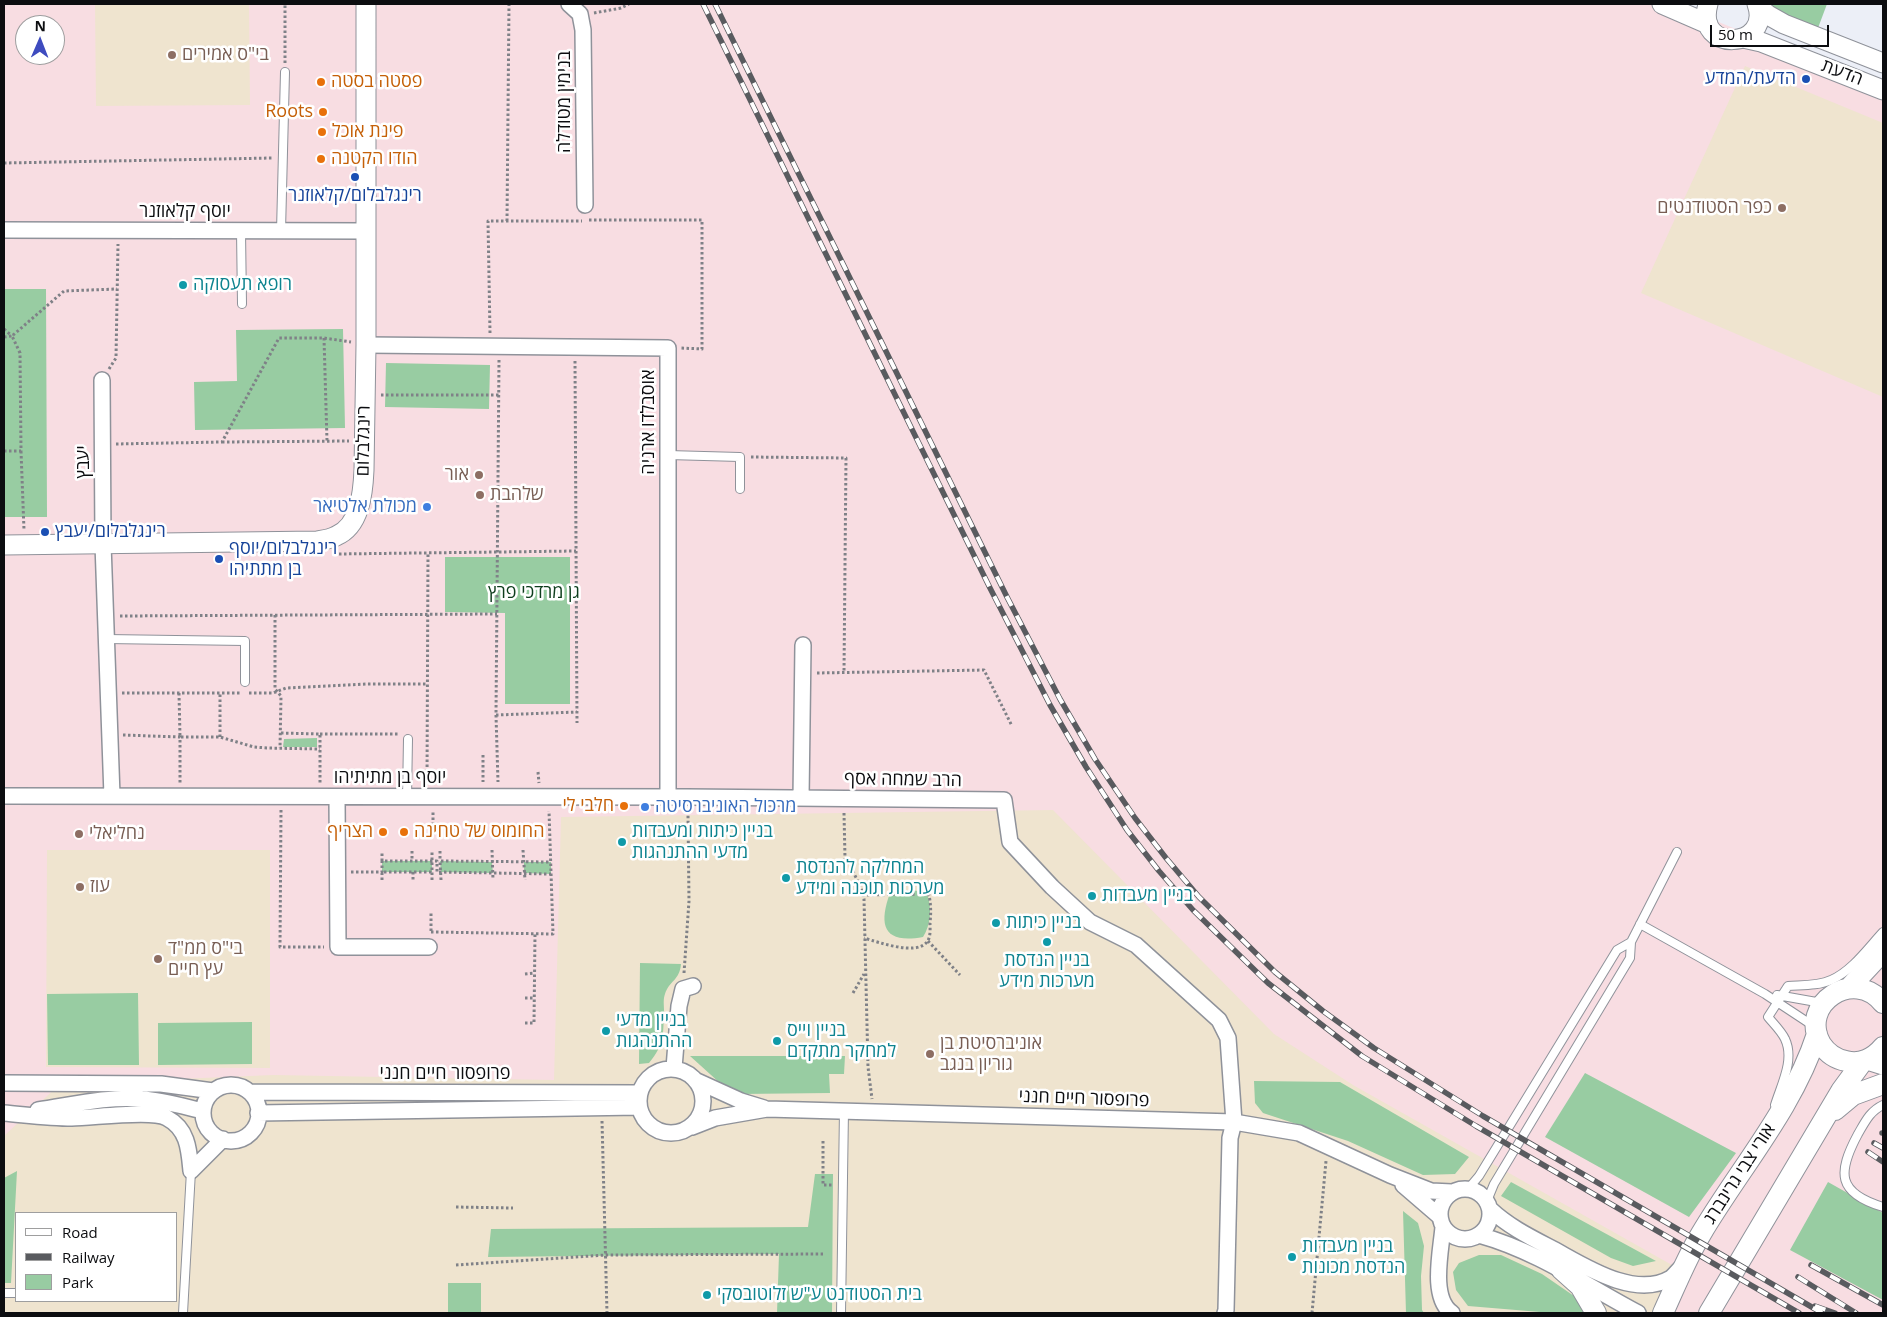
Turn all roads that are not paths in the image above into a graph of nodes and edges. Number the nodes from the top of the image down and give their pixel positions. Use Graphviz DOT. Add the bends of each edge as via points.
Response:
graph roads {
  1 [pos="366,4"];
  2 [pos="568,4"];
  3 [pos="1662,4"];
  4 [pos="1708,4"];
  5 [pos="1757,5"];
  6 [pos="1708,24"];
  7 [pos="1743,38"];
  8 [pos="1883,63"];
  9 [pos="285,72"];
  10 [pos="1883,90"];
  11 [pos="585,204"];
  12 [pos="4,230"];
  13 [pos="241,230"];
  14 [pos="281,231"];
  15 [pos="366,231"];
  16 [pos="242,304"];
  17 [pos="366,345"];
  18 [pos="102,380"];
  19 [pos="668,455"];
  20 [pos="740,488"];
  21 [pos="4,544"];
  22 [pos="103,544"];
  23 [pos="106,639"];
  24 [pos="803,645"];
  25 [pos="245,682"];
  26 [pos="408,739"];
  27 [pos="4,796"];
  28 [pos="112,796"];
  29 [pos="337,797"];
  30 [pos="407,797"];
  31 [pos="668,797"];
  32 [pos="801,798"];
  33 [pos="1677,852"];
  34 [pos="1640,924"];
  35 [pos="1883,932"];
  36 [pos="1631,942"];
  37 [pos="430,947"];
  38 [pos="1883,948"];
  39 [pos="688,988"];
  40 [pos="1849,988"];
  41 [pos="1779,999"];
  42 [pos="1883,1003"];
  43 [pos="1823,1004"];
  44 [pos="1817,1031"];
  45 [pos="1883,1048"];
  46 [pos="1871,1062"];
  47 [pos="674,1068"];
  48 [pos="697,1081"];
  49 [pos="4,1083"];
  50 [pos="1883,1084"];
  51 [pos="212,1091"];
  52 [pos="250,1092"];
  53 [pos="639,1100"];
  54 [pos="1883,1105"];
  55 [pos="768,1109"];
  56 [pos="844,1110"];
  57 [pos="202,1111"];
  58 [pos="4,1112"];
  59 [pos="258,1113"];
  60 [pos="1824,1119"];
  61 [pos="1234,1122"];
  62 [pos="692,1127"];
  63 [pos="1765,1137"];
  64 [pos="223,1139"];
  65 [pos="191,1171"];
  66 [pos="1390,1175"];
  67 [pos="1468,1188"];
  68 [pos="1452,1192"];
  69 [pos="1489,1205"];
  70 [pos="1883,1208"];
  71 [pos="1441,1221"];
  72 [pos="1472,1237"];
  73 [pos="1686,1262"];
  74 [pos="1440,1269"];
  75 [pos="1561,1269"];
  76 [pos="180,1291"];
  77 [pos="183,1313"];
  78 [pos="841,1313"];
  79 [pos="1225,1313"];
  80 [pos="1452,1313"];
  81 [pos="1596,1313"];
  82 [pos="1638,1313"];
  83 [pos="1663,1313"];
  84 [pos="1709,1313"];
  1 -- 15 [label="street, רינגלבלום"];
  2 -- 11 [label="street, בנימין מטודלה" via="580,14 583,30"];
  3 -- 6 [label="street"];
  4 -- 6 [label="street"];
  5 -- 7 [label="street" via="1758,22"];
  5 -- 8 [label="street, הדעת" via="1784,24"];
  6 -- 7 [label="street, הדעת" via="1723,39"];
  7 -- 10 [label="street, הדעת" via="1762,42"];
  9 -- 14 [label="lane"];
  12 -- 13 [label="street, יוסף קלאוזנר"];
  13 -- 14 [label="street, יוסף קלאוזנר"];
  13 -- 16 [label="lane"];
  14 -- 15 [label="street, יוסף קלאוזנר"];
  15 -- 17 [label="street, רינגלבלום"];
  17 -- 19 [label="street, אוסבלדו ארניה" via="668,348"];
  17 -- 22 [label="street, רינגלבלום" via="363,491 358,512 348,528 336,536 317,541"];
  18 -- 22 [label="street, יעבץ"];
  19 -- 20 [label="lane" via="740,457"];
  19 -- 31 [label="street, אוסבלדו ארניה"];
  21 -- 22 [label="street, רינגלבלום"];
  22 -- 23 [label="street"];
  23 -- 25 [label="lane" via="244,641"];
  23 -- 28 [label="street"];
  24 -- 32 [label="street"];
  26 -- 30 [label="lane"];
  27 -- 28 [label="street, יוסף בן מתיתיהו"];
  28 -- 29 [label="street, יוסף בן מתיתיהו"];
  29 -- 30 [label="street, יוסף בן מתיתיהו"];
  29 -- 37 [label="street" via="338,946"];
  30 -- 31 [label="street, יוסף בן מתיתיהו" via="430,802 498,797"];
  31 -- 32 [label="street, הרב שמחה אסף"];
  32 -- 61 [label="street, הרב שמחה אסף" via="1004,800 1010,842 1052,887 1090,922 1136,945 1219,1020 1228,1038"];
  33 -- 34 [label="lane"];
  34 -- 36 [label="lane"];
  34 -- 41 [label="lane"];
  35 -- 41 [label="lane" via="1846,970 1831,980 1788,986"];
  36 -- 67 [label="lane" via="1617,950 1479,1176"];
  36 -- 69 [label="lane" via="1630,958 1494,1184"];
  38 -- 40 [label="main road"];
  39 -- 47 [label="street" via="679,1006"];
  40 -- 42 [label="main road" via="1867,990"];
  40 -- 43 [label="main road" via="1837,992"];
  41 -- 43 [label="lane"];
  41 -- 44 [label="lane"];
  41 -- 63 [label="lane" via="1768,1017 1785,1038 1789,1050 1787,1068"];
  43 -- 44 [label="main road, אורי צבי גרינברג"];
  44 -- 46 [label="main road" via="1822,1045 1834,1056 1848,1062"];
  44 -- 63 [label="main road, אורי צבי גרינברג" via="1810,1058"];
  45 -- 46 [label="main road"];
  46 -- 60 [label="main road" via="1841,1091"];
  47 -- 48 [label="street"];
  47 -- 53 [label="street" via="652,1074 644,1083"];
  48 -- 55 [label="street, פרופסור חיים חנני"];
  48 -- 62 [label="street" via="704,1103 702,1114"];
  49 -- 51 [label="street" via="161,1084"];
  50 -- 60 [label="main road" via="1853,1095"];
  51 -- 52 [label="street" via="235,1085"];
  51 -- 57 [label="street"];
  52 -- 53 [label="street, פרופסור חיים חנני"];
  52 -- 59 [label="street"];
  53 -- 59 [label="street, פרופסור חיים חנני" via="601,1108"];
  53 -- 62 [label="street" via="643,1118 661,1132 670,1134"];
  54 -- 70 [label="lane" via="1865,1121 1844,1169 1846,1182 1853,1193"];
  55 -- 56 [label="street, פרופסור חיים חנני"];
  55 -- 62 [label="street, פרופסור חיים חנני" via="715,1118"];
  56 -- 61 [label="street, פרופסור חיים חנני"];
  56 -- 78 [label="lane"];
  57 -- 58 [label="street" via="139,1098"];
  57 -- 64 [label="street" via="208,1129"];
  58 -- 65 [label="street" via="73,1118 166,1116 176,1124 189,1145"];
  59 -- 64 [label="street" via="255,1126 249,1133 241,1138"];
  60 -- 84 [label="main road"];
  61 -- 66 [label="street, פרופסור חיים חנני" via="1299,1133"];
  61 -- 79 [label="street" via="1230,1138"];
  63 -- 73 [label="main road, אורי צבי גרינברג"];
  64 -- 65 [label="street"];
  65 -- 76 [label="lane"];
  66 -- 68 [label="street, פרופסור חיים חנני" via="1431,1191"];
  66 -- 71 [label="street, פרופסור חיים חנני"];
  67 -- 68 [label="street"];
  67 -- 69 [label="street" via="1482,1195"];
  68 -- 71 [label="street" via="1442,1202"];
  69 -- 72 [label="street" via="1488,1224"];
  69 -- 73 [label="street" via="1502,1220 1528,1236 1606,1277 1624,1282 1661,1282 1672,1277"];
  71 -- 72 [label="street" via="1453,1236"];
  71 -- 74 [label="street"];
  72 -- 74 [label="street" via="1450,1252"];
  72 -- 75 [label="street" via="1512,1246"];
  73 -- 83 [label="main road, אורי צבי גרינברג"];
  74 -- 80 [label="street" via="1437,1281 1440,1298"];
  75 -- 81 [label="main road" via="1580,1286"];
  75 -- 82 [label="street"];
  76 -- 77 [label="lane"];
}
